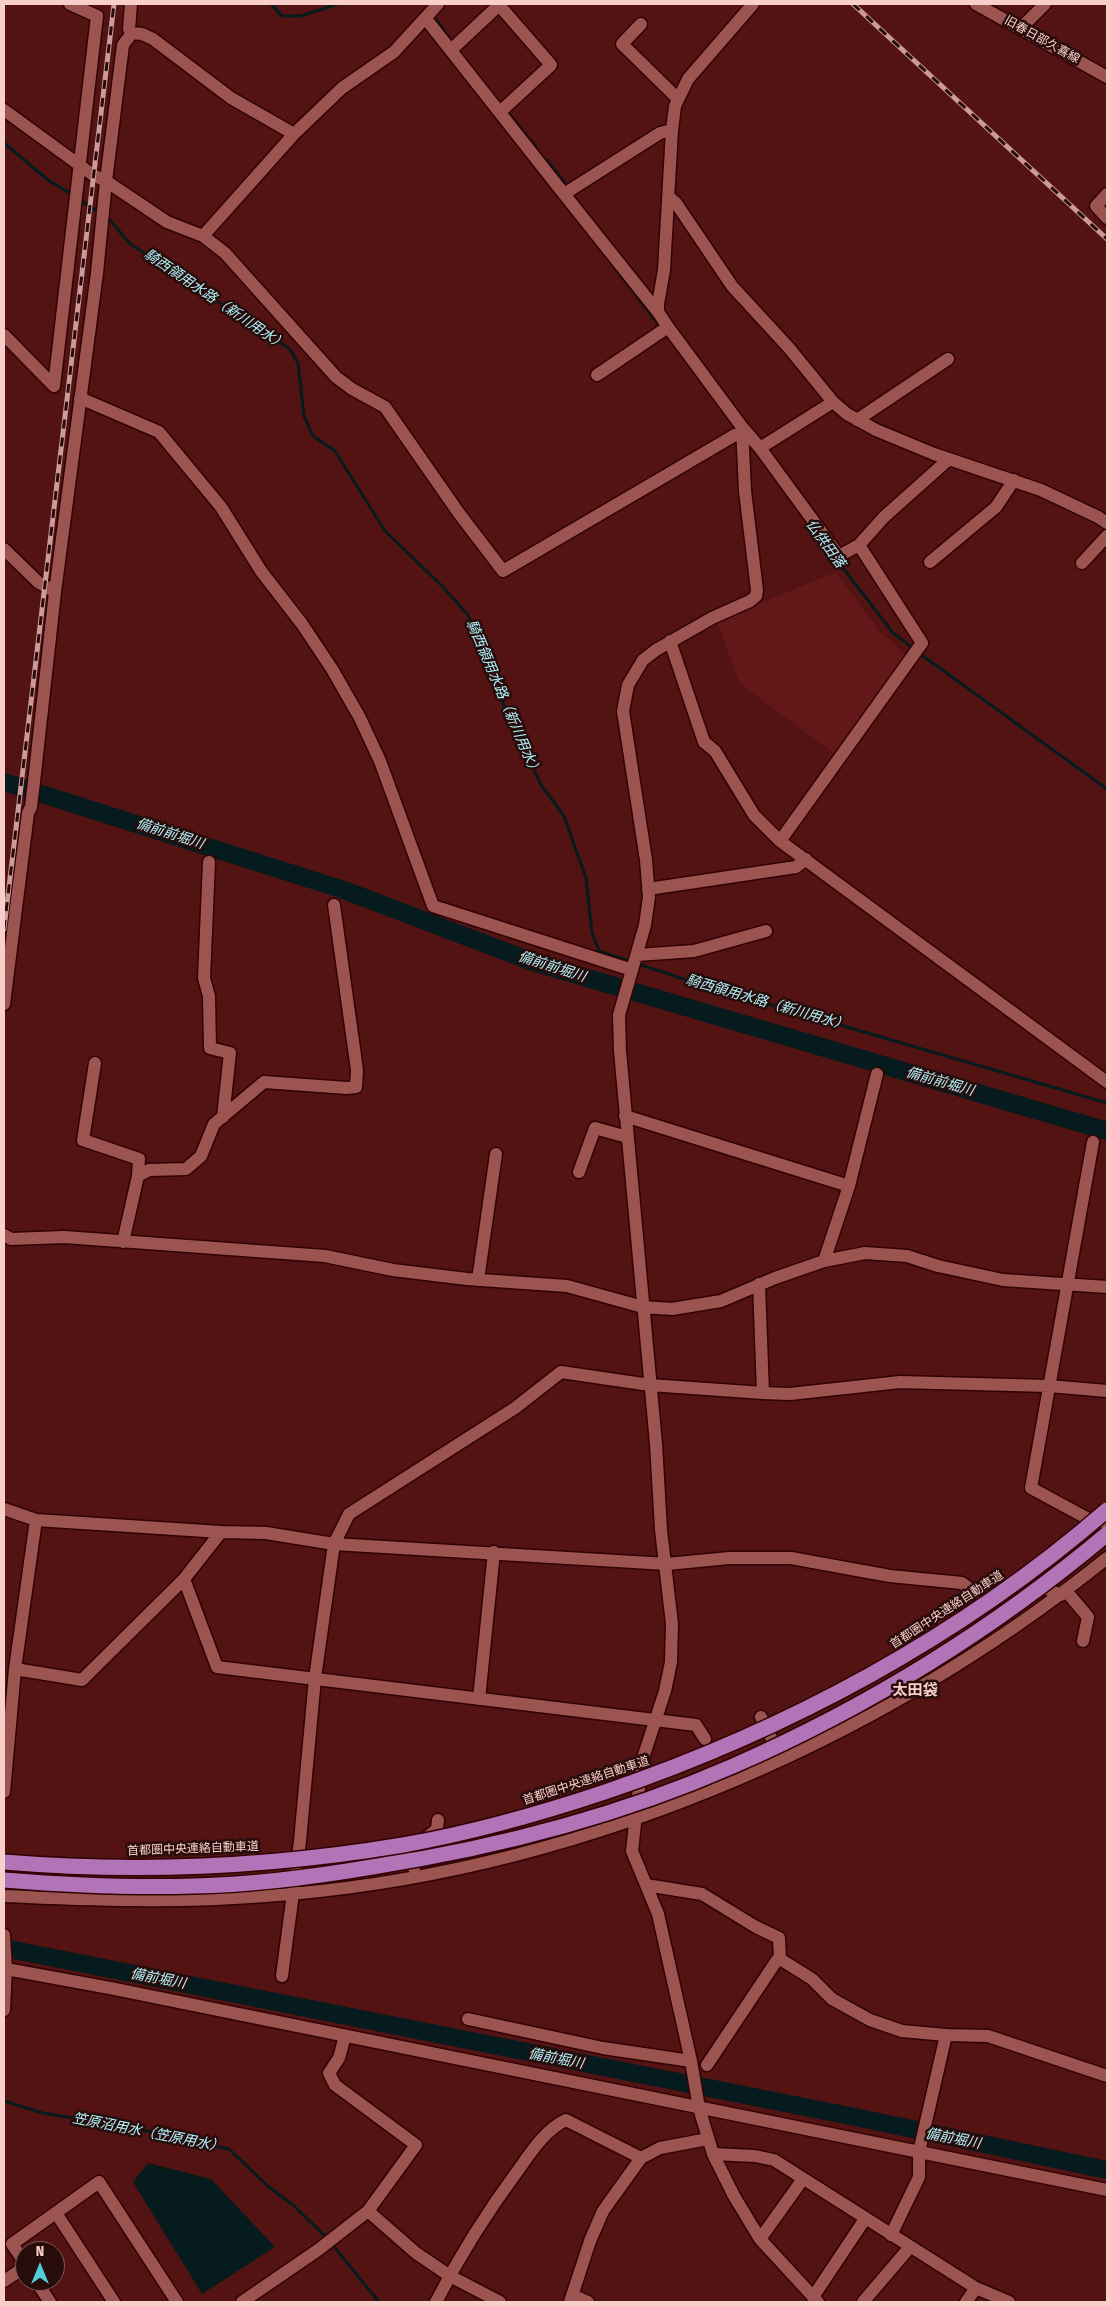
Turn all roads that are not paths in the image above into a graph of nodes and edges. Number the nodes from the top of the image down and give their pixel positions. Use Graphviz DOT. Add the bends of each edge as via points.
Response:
graph roads {
  1 [pos="70,4"];
  2 [pos="131,4"];
  3 [pos="438,4"];
  4 [pos="753,4"];
  5 [pos="976,4"];
  6 [pos="1045,4"];
  7 [pos="98,10"];
  8 [pos="426,19"];
  9 [pos="641,24"];
  10 [pos="1021,28"];
  11 [pos="132,33"];
  12 [pos="451,50"];
  13 [pos="1107,77"];
  14 [pos="678,99"];
  15 [pos="4,110"];
  16 [pos="500,112"];
  17 [pos="672,130"];
  18 [pos="294,134"];
  19 [pos="78,164"];
  20 [pos="106,181"];
  21 [pos="564,194"];
  22 [pos="1107,194"];
  23 [pos="669,197"];
  24 [pos="1107,218"];
  25 [pos="203,236"];
  26 [pos="658,312"];
  27 [pos="668,327"];
  28 [pos="4,335"];
  29 [pos="948,359"];
  30 [pos="597,375"];
  31 [pos="80,398"];
  32 [pos="834,402"];
  33 [pos="857,420"];
  34 [pos="741,430"];
  35 [pos="760,448"];
  36 [pos="949,459"];
  37 [pos="1014,480"];
  38 [pos="1107,524"];
  39 [pos="1107,536"];
  40 [pos="859,545"];
  41 [pos="4,549"];
  42 [pos="930,562"];
  43 [pos="1082,563"];
  44 [pos="55,592"];
  45 [pos="670,641"];
  46 [pos="780,841"];
  47 [pos="806,860"];
  48 [pos="209,862"];
  49 [pos="648,889"];
  50 [pos="334,905"];
  51 [pos="766,931"];
  52 [pos="636,955"];
  53 [pos="632,970"];
  54 [pos="4,1004"];
  55 [pos="94,1063"];
  56 [pos="877,1074"];
  57 [pos="1107,1082"];
  58 [pos="626,1116"];
  59 [pos="223,1117"];
  60 [pos="627,1136"];
  61 [pos="1093,1142"];
  62 [pos="496,1154"];
  63 [pos="579,1172"];
  64 [pos="138,1176"];
  65 [pos="849,1186"];
  66 [pos="4,1235"];
  67 [pos="123,1242"];
  68 [pos="824,1260"];
  69 [pos="478,1280"];
  70 [pos="759,1284"];
  71 [pos="1066,1285"];
  72 [pos="1107,1287"];
  73 [pos="643,1307"];
  74 [pos="650,1384"];
  75 [pos="1049,1386"];
  76 [pos="1107,1391"];
  77 [pos="763,1393"];
  78 [pos="4,1509"];
  79 [pos="1107,1510"];
  80 [pos="36,1520"];
  81 [pos="1107,1530"];
  82 [pos="221,1532"];
  83 [pos="1107,1534"];
  84 [pos="334,1544"];
  85 [pos="494,1552"];
  86 [pos="1107,1558"];
  87 [pos="667,1564"];
  88 [pos="184,1579"];
  89 [pos="998,1579"];
  90 [pos="975,1593"];
  91 [pos="1064,1593"];
  92 [pos="1083,1641"];
  93 [pos="15,1669"];
  94 [pos="315,1678"];
  95 [pos="480,1699"];
  96 [pos="761,1717"];
  97 [pos="656,1721"];
  98 [pos="705,1739"];
  99 [pos="781,1759"];
  100 [pos="4,1792"];
  101 [pos="634,1818"];
  102 [pos="438,1820"];
  103 [pos="4,1862"];
  104 [pos="415,1876"];
  105 [pos="4,1880"];
  106 [pos="646,1885"];
  107 [pos="292,1894"];
  108 [pos="4,1896"];
  109 [pos="4,1935"];
  110 [pos="780,1958"];
  111 [pos="6,1968"];
  112 [pos="282,1976"];
  113 [pos="4,2010"];
  114 [pos="468,2019"];
  115 [pos="946,2035"];
  116 [pos="345,2036"];
  117 [pos="691,2061"];
  118 [pos="707,2065"];
  119 [pos="1107,2076"];
  120 [pos="699,2108"];
  121 [pos="708,2139"];
  122 [pos="919,2152"];
  123 [pos="713,2154"];
  124 [pos="641,2158"];
  125 [pos="803,2179"];
  126 [pos="1107,2190"];
  127 [pos="368,2211"];
  128 [pos="56,2213"];
  129 [pos="865,2219"];
  130 [pos="891,2235"];
  131 [pos="760,2239"];
  132 [pos="16,2241"];
  133 [pos="910,2247"];
  134 [pos="15,2273"];
  135 [pos="450,2276"];
  136 [pos="4,2281"];
  137 [pos="976,2288"];
  138 [pos="43,2291"];
  139 [pos="571,2299"];
  140 [pos="815,2300"];
  141 [pos="50,2302"];
  142 [pos="114,2302"];
  143 [pos="177,2302"];
  144 [pos="242,2302"];
  145 [pos="436,2302"];
  146 [pos="500,2302"];
  147 [pos="588,2302"];
  148 [pos="863,2302"];
  149 [pos="966,2302"];
  150 [pos="1009,2302"];
  1 -- 7 [label="street"];
  2 -- 11 [label="street" via="129,29"];
  3 -- 8 [label="street"];
  4 -- 14 [label="street" via="694,72"];
  5 -- 10 [label="street, 旧春日部久喜線"];
  6 -- 10 [label="street"];
  7 -- 19 [label="street"];
  8 -- 12 [label="street"];
  8 -- 18 [label="street" via="394,52 342,88"];
  9 -- 14 [label="street" via="622,44"];
  10 -- 13 [label="street, 旧春日部久喜線"];
  11 -- 18 [label="street" via="153,39 231,98"];
  11 -- 20 [label="street" via="123,45"];
  12 -- 16 [label="street"];
  12 -- 16 [label="street" via="499,5 551,65"];
  14 -- 17 [label="street"];
  15 -- 19 [label="street"];
  16 -- 21 [label="street"];
  17 -- 21 [label="street" via="660,133"];
  17 -- 23 [label="street"];
  18 -- 25 [label="street"];
  19 -- 20 [label="street"];
  19 -- 28 [label="street" via="54,386"];
  20 -- 25 [label="street" via="166,222"];
  20 -- 31 [label="street"];
  21 -- 26 [label="street"];
  22 -- 24 [label="street" via="1096,206"];
  23 -- 26 [label="street"];
  23 -- 32 [label="street" via="732,286"];
  25 -- 34 [label="street" via="225,253 336,378 385,406 503,571"];
  26 -- 27 [label="street"];
  27 -- 30 [label="street"];
  27 -- 34 [label="street"];
  29 -- 33 [label="street"];
  31 -- 44 [label="street"];
  31 -- 53 [label="street" via="160,432 221,507 261,571 332,669 360,718 380,760 433,906"];
  32 -- 33 [label="street"];
  32 -- 35 [label="street"];
  33 -- 36 [label="street"];
  34 -- 35 [label="street"];
  34 -- 45 [label="street" via="756,596"];
  35 -- 40 [label="street" via="839,556"];
  36 -- 37 [label="street"];
  36 -- 40 [label="street" via="884,517"];
  37 -- 38 [label="street" via="1089,512"];
  37 -- 42 [label="street" via="996,507"];
  39 -- 43 [label="street"];
  40 -- 46 [label="street" via="922,643"];
  41 -- 44 [label="street" via="38,582"];
  44 -- 54 [label="street" via="35,776"];
  45 -- 46 [label="street" via="704,742 715,751 754,815"];
  45 -- 49 [label="street" via="643,660 628,685 623,711"];
  46 -- 47 [label="street"];
  47 -- 49 [label="street" via="796,867"];
  47 -- 57 [label="street"];
  48 -- 59 [label="street" via="204,978 209,996 210,1048 230,1053"];
  49 -- 52 [label="street" via="645,925"];
  50 -- 59 [label="street" via="357,1070 356,1087 264,1082"];
  51 -- 52 [label="street" via="694,951"];
  52 -- 53 [label="street"];
  53 -- 58 [label="street" via="620,1015"];
  55 -- 64 [label="street" via="83,1140 139,1159"];
  56 -- 65 [label="street"];
  58 -- 60 [label="street"];
  58 -- 65 [label="street"];
  59 -- 64 [label="street" via="214,1124 201,1156 186,1169 149,1170"];
  60 -- 63 [label="street" via="595,1128"];
  60 -- 73 [label="street"];
  61 -- 71 [label="street"];
  62 -- 69 [label="street"];
  64 -- 67 [label="street"];
  65 -- 68 [label="street"];
  66 -- 67 [label="street" via="11,1238 64,1237"];
  67 -- 69 [label="street" via="325,1256 393,1270"];
  68 -- 70 [label="street"];
  68 -- 71 [label="street" via="865,1253 907,1256 1004,1280"];
  69 -- 73 [label="street" via="567,1286"];
  70 -- 73 [label="street" via="721,1301 672,1309"];
  70 -- 77 [label="street"];
  71 -- 72 [label="street"];
  71 -- 75 [label="street"];
  73 -- 74 [label="street"];
  74 -- 77 [label="street"];
  74 -- 84 [label="street" via="561,1372 515,1408 349,1514"];
  74 -- 87 [label="street" via="661,1530"];
  75 -- 76 [label="street"];
  75 -- 77 [label="street" via="900,1382 790,1394"];
  75 -- 81 [label="street" via="1031,1488"];
  78 -- 80 [label="street"];
  79 -- 103 [label="highway, 首都圏中央連絡自動車道, bridge" via="1028,1574 901,1658 723,1748 556,1808 472,1831 403,1845 272,1861 177,1867"];
  80 -- 82 [label="street"];
  80 -- 93 [label="street"];
  82 -- 84 [label="street" via="266,1533"];
  82 -- 88 [label="street"];
  83 -- 105 [label="highway, bridge" via="1045,1584 907,1676 733,1766 610,1812 420,1860 255,1883 80,1885"];
  84 -- 85 [label="street"];
  84 -- 94 [label="street"];
  85 -- 87 [label="street"];
  85 -- 95 [label="street"];
  86 -- 91 [label="street"];
  87 -- 90 [label="street" via="729,1558 791,1558 890,1576 962,1583"];
  87 -- 97 [label="street" via="672,1624 671,1662"];
  88 -- 93 [label="street" via="82,1680"];
  88 -- 94 [label="street" via="217,1668"];
  89 -- 91 [label="street" via="1003,1586 1040,1586"];
  91 -- 92 [label="street" via="1088,1617"];
  91 -- 99 [label="street" via="905,1697"];
  93 -- 100 [label="street"];
  94 -- 95 [label="street"];
  94 -- 107 [label="street"];
  95 -- 97 [label="street"];
  96 -- 99 [label="street"];
  97 -- 98 [label="street" via="696,1725"];
  97 -- 101 [label="street" via="642,1761"];
  99 -- 101 [label="street" via="709,1791"];
  101 -- 104 [label="street" via="538,1849"];
  101 -- 106 [label="street" via="632,1851"];
  102 -- 104 [label="street" via="437,1828 412,1849"];
  104 -- 107 [label="street"];
  106 -- 110 [label="street" via="702,1894 779,1938"];
  106 -- 117 [label="street" via="658,1914"];
  107 -- 108 [label="street" via="134,1900"];
  107 -- 112 [label="street"];
  109 -- 111 [label="street"];
  110 -- 115 [label="street" via="812,1978 832,1999 870,2020 902,2031"];
  110 -- 118 [label="street"];
  111 -- 113 [label="street"];
  111 -- 116 [label="street"];
  114 -- 117 [label="street" via="603,2048"];
  115 -- 119 [label="street" via="988,2036"];
  115 -- 122 [label="street"];
  116 -- 120 [label="street"];
  116 -- 127 [label="street" via="340,2058 329,2073 330,2078 416,2145"];
  117 -- 120 [label="street"];
  120 -- 121 [label="street"];
  120 -- 122 [label="street"];
  121 -- 123 [label="street"];
  121 -- 124 [label="street" via="660,2148"];
  122 -- 126 [label="street"];
  122 -- 130 [label="street" via="919,2177"];
  123 -- 125 [label="street" via="774,2160"];
  123 -- 131 [label="street"];
  124 -- 135 [label="street" via="566,2120 556,2124 499,2196"];
  124 -- 139 [label="street" via="603,2211"];
  125 -- 129 [label="street"];
  125 -- 131 [label="street"];
  127 -- 135 [label="street" via="416,2253"];
  127 -- 144 [label="street"];
  128 -- 132 [label="street"];
  128 -- 142 [label="street"];
  128 -- 143 [label="street" via="99,2182"];
  129 -- 130 [label="street"];
  129 -- 140 [label="street"];
  130 -- 133 [label="street"];
  131 -- 140 [label="street"];
  133 -- 137 [label="street"];
  133 -- 148 [label="street"];
  134 -- 136 [label="street"];
  135 -- 145 [label="street"];
  135 -- 146 [label="street"];
  137 -- 149 [label="street"];
  137 -- 150 [label="street"];
  138 -- 141 [label="street"];
  139 -- 147 [label="street"];
}
